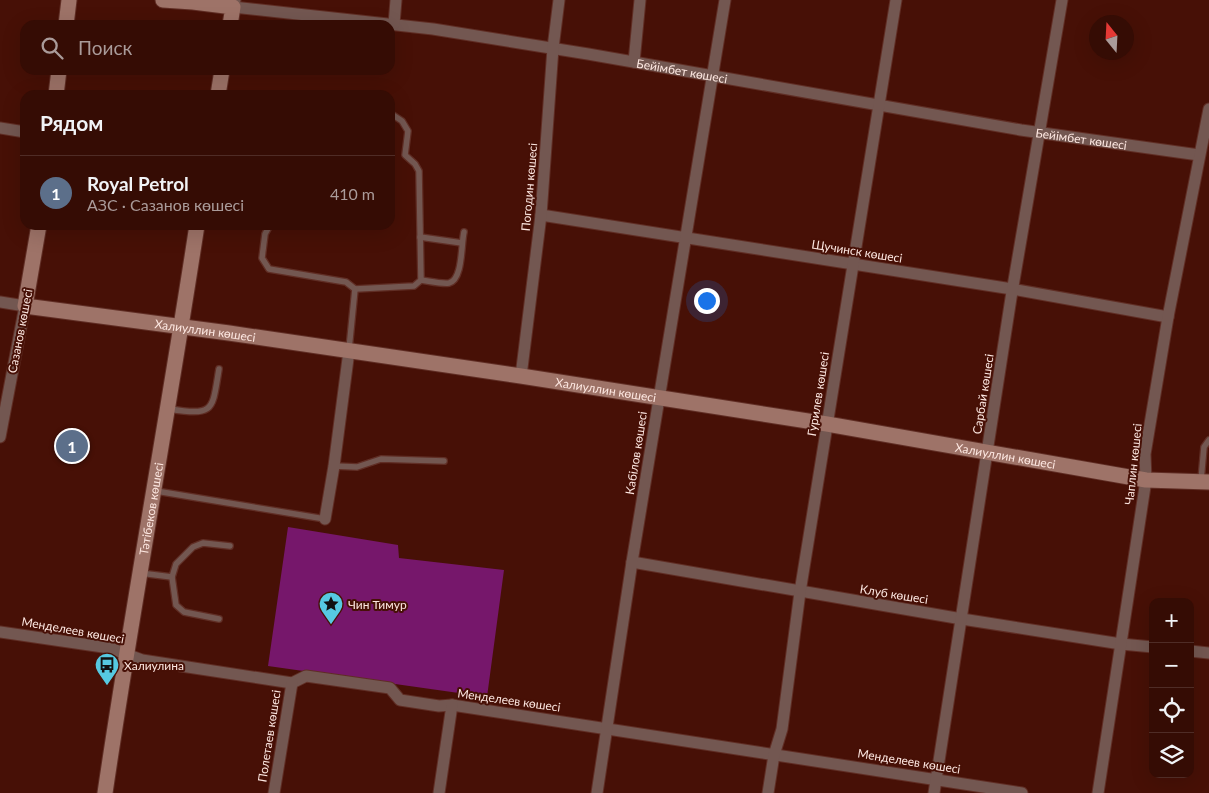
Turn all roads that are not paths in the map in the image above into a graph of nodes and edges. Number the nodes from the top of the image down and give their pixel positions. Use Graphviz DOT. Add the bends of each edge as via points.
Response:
graph roads {
  1 [pos="69,0"];
  2 [pos="163,0"];
  3 [pos="396,0"];
  4 [pos="559,0"];
  5 [pos="640,0"];
  6 [pos="725,0"];
  7 [pos="896,0"];
  8 [pos="1062,0"];
  9 [pos="234,3"];
  10 [pos="67,20"];
  11 [pos="231,20"];
  12 [pos="364,20"];
  13 [pos="394,20"];
  14 [pos="395,24"];
  15 [pos="553,48"];
  16 [pos="634,62"];
  17 [pos="59,75"];
  18 [pos="221,75"];
  19 [pos="712,76"];
  20 [pos="57,90"];
  21 [pos="219,90"];
  22 [pos="878,105"];
  23 [pos="1209,109"];
  24 [pos="395,117"];
  25 [pos="0,128"];
  26 [pos="20,131"];
  27 [pos="1039,132"];
  28 [pos="1199,155"];
  29 [pos="541,215"];
  30 [pos="38,230"];
  31 [pos="196,230"];
  32 [pos="267,230"];
  33 [pos="464,232"];
  34 [pos="420,237"];
  35 [pos="686,237"];
  36 [pos="462,242"];
  37 [pos="853,265"];
  38 [pos="421,280"];
  39 [pos="356,289"];
  40 [pos="1012,289"];
  41 [pos="0,302"];
  42 [pos="25,306"];
  43 [pos="1168,316"];
  44 [pos="181,327"];
  45 [pos="349,351"];
  46 [pos="219,369"];
  47 [pos="521,376"];
  48 [pos="659,398"];
  49 [pos="167,408"];
  50 [pos="827,424"];
  51 [pos="0,437"];
  52 [pos="1209,440"];
  53 [pos="988,452"];
  54 [pos="444,461"];
  55 [pos="334,466"];
  56 [pos="1146,480"];
  57 [pos="1205,482"];
  58 [pos="154,490"];
  59 [pos="325,520"];
  60 [pos="230,546"];
  61 [pos="632,562"];
  62 [pos="140,573"];
  63 [pos="172,577"];
  64 [pos="800,592"];
  65 [pos="219,619"];
  66 [pos="962,619"];
  67 [pos="0,632"];
  68 [pos="1121,644"];
  69 [pos="1149,647"];
  70 [pos="1194,651"];
  71 [pos="126,653"];
  72 [pos="1209,653"];
  73 [pos="292,683"];
  74 [pos="452,705"];
  75 [pos="607,728"];
  76 [pos="774,755"];
  77 [pos="936,779"];
  78 [pos="105,793"];
  79 [pos="274,793"];
  80 [pos="439,793"];
  81 [pos="597,793"];
  82 [pos="768,793"];
  83 [pos="934,793"];
  84 [pos="1022,793"];
  85 [pos="1098,793"];
  1 -- 10 [label="main road"];
  2 -- 9 [label="main road, Бейімбет көшесі"];
  3 -- 13 [label="street"];
  4 -- 15 [label="street, Погодин көшесі"];
  5 -- 16 [label="street"];
  6 -- 19 [label="street, Кабілов көшесі"];
  7 -- 22 [label="street, Гурилев көшесі"];
  8 -- 27 [label="street, Сарбай көшесі"];
  9 -- 11 [label="main road"];
  9 -- 12 [label="street, Бейімбет көшесі"];
  14 -- 15 [label="street, Бейімбет көшесі"];
  15 -- 16 [label="street, Бейімбет көшесі"];
  15 -- 29 [label="street, Погодин көшесі"];
  16 -- 19 [label="street, Бейімбет көшесі"];
  17 -- 20 [label="main road"];
  18 -- 21 [label="main road"];
  19 -- 22 [label="street, Бейімбет көшесі"];
  19 -- 35 [label="street, Кабілов көшесі"];
  22 -- 27 [label="street, Бейімбет көшесі"];
  22 -- 37 [label="street, Гурилев көшесі"];
  23 -- 28 [label="street, Чаплин көшесі"];
  24 -- 34 [label="lane" via="408,131 406,156 419,171"];
  25 -- 26 [label="street"];
  27 -- 28 [label="street, Бейімбет көшесі"];
  27 -- 40 [label="street, Сарбай көшесі"];
  28 -- 43 [label="street, Чаплин көшесі"];
  29 -- 35 [label="street, Щучинск көшесі"];
  29 -- 47 [label="street, Погодин көшесі"];
  30 -- 42 [label="main road, Сазанов көшесі"];
  31 -- 44 [label="main road, Тәтібеков көшесі"];
  32 -- 39 [label="lane" via="262,258 269,269 346,282"];
  33 -- 36 [label="lane"];
  34 -- 36 [label="lane"];
  34 -- 38 [label="lane"];
  35 -- 37 [label="street, Щучинск көшесі"];
  35 -- 48 [label="street, Кабілов көшесі"];
  36 -- 38 [label="lane" via="459,273 454,281"];
  37 -- 40 [label="street, Щучинск көшесі"];
  37 -- 50 [label="street, Гурилев көшесі"];
  38 -- 39 [label="lane" via="414,286"];
  39 -- 45 [label="lane"];
  40 -- 43 [label="street, Щучинск көшесі"];
  40 -- 53 [label="street, Сарбай көшесі"];
  41 -- 42 [label="street, Халиуллин көшесі"];
  42 -- 44 [label="main road, Халиуллин көшесі"];
  42 -- 51 [label="street, Сазанов көшесі"];
  43 -- 56 [label="street, Чаплин көшесі" via="1145,454"];
  44 -- 45 [label="main road, Халиуллин көшесі"];
  44 -- 49 [label="main road, Тәтібеков көшесі"];
  45 -- 47 [label="main road, Халиуллин көшесі"];
  45 -- 55 [label="street"];
  46 -- 49 [label="lane" via="214,402 207,410"];
  47 -- 48 [label="main road, Халиуллин көшесі"];
  48 -- 50 [label="main road, Халиуллин көшесі"];
  48 -- 61 [label="street, Кабілов көшесі"];
  49 -- 58 [label="main road, Тәтібеков көшесі"];
  50 -- 53 [label="main road, Халиуллин көшесі"];
  50 -- 64 [label="street, Гурилев көшесі"];
  52 -- 57 [label="lane" via="1204,447"];
  53 -- 56 [label="main road, Халиуллин көшесі"];
  53 -- 66 [label="street, Сарбай көшесі"];
  54 -- 55 [label="lane" via="381,459 357,467"];
  55 -- 59 [label="street"];
  56 -- 57 [label="main road, Халиуллин көшесі"];
  56 -- 68 [label="street, Чаплин көшесі"];
  58 -- 59 [label="lane"];
  58 -- 62 [label="main road, Тәтібеков көшесі"];
  60 -- 63 [label="lane" via="203,543 193,547 176,564"];
  61 -- 64 [label="street, Клуб көшесі"];
  61 -- 75 [label="street, Кабілов көшесі"];
  62 -- 63 [label="lane"];
  62 -- 71 [label="main road, Тәтібеков көшесі"];
  63 -- 65 [label="lane" via="176,605 184,612"];
  64 -- 66 [label="street, Клуб көшесі"];
  64 -- 76 [label="street, Гурилев көшесі" via="782,729"];
  66 -- 68 [label="street, Клуб көшесі"];
  66 -- 77 [label="street, Сарбай көшесі"];
  67 -- 71 [label="street, Менделеев көшесі"];
  68 -- 69 [label="street, Клуб көшесі"];
  68 -- 85 [label="street, Чаплин көшесі"];
  70 -- 72 [label="street"];
  71 -- 73 [label="street, Менделеев көшесі" via="142,660"];
  71 -- 78 [label="main road, Тәтібеков көшесі"];
  73 -- 74 [label="street, Менделеев көшесі" via="306,676 390,688 400,700"];
  73 -- 79 [label="street, Полетаев көшесі"];
  74 -- 75 [label="street, Менделеев көшесі"];
  74 -- 80 [label="street"];
  75 -- 76 [label="street, Менделеев көшесі"];
  75 -- 81 [label="street, Кабілов көшесі"];
  76 -- 77 [label="street, Менделеев көшесі"];
  76 -- 82 [label="street, Гурилев көшесі"];
  77 -- 83 [label="street, Сарбай көшесі"];
  77 -- 84 [label="street, Менделеев көшесі"];
}
